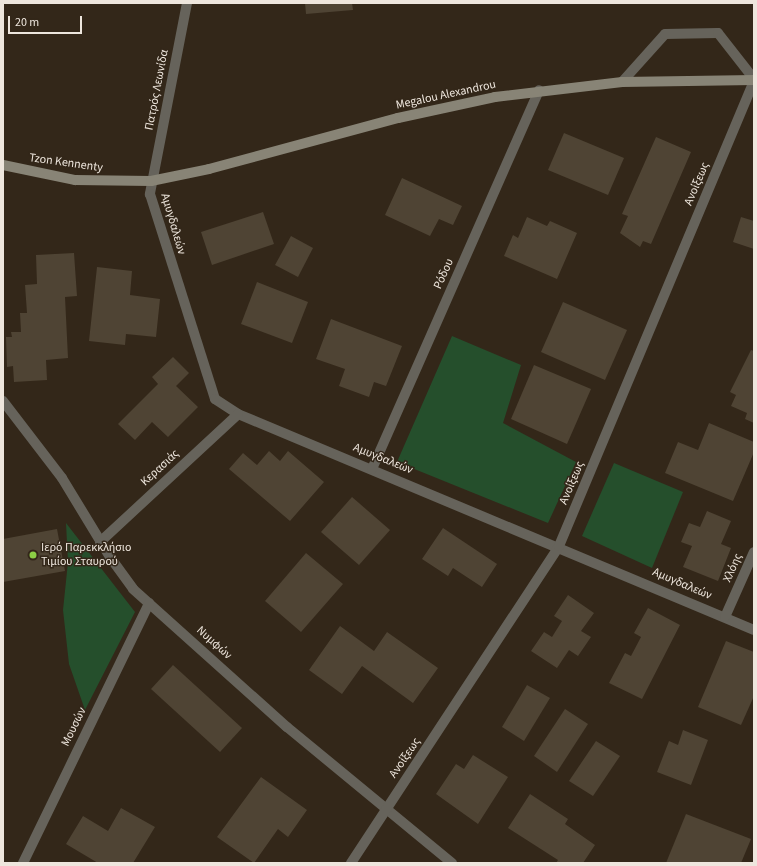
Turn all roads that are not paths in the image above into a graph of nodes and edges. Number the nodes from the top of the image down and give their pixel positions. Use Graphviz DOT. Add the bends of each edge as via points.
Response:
graph roads {
  1 [pos="187,3"];
  2 [pos="754,80"];
  3 [pos="622,82"];
  4 [pos="539,90"];
  5 [pos="3,165"];
  6 [pos="151,181"];
  7 [pos="3,400"];
  8 [pos="238,414"];
  9 [pos="372,469"];
  10 [pos="100,542"];
  11 [pos="559,546"];
  12 [pos="754,552"];
  13 [pos="149,603"];
  14 [pos="725,617"];
  15 [pos="754,630"];
  16 [pos="388,807"];
  17 [pos="23,863"];
  18 [pos="351,863"];
  19 [pos="452,863"];
  1 -- 6 [label="street, Πατρός Λεωνίδα"];
  2 -- 3 [label="main road, Megalou Alexandrou"];
  2 -- 3 [label="street" via="718,33 665,34"];
  2 -- 11 [label="street, Ανοίξεως"];
  3 -- 4 [label="main road, Megalou Alexandrou"];
  4 -- 6 [label="main road, Megalou Alexandrou" via="398,118 209,169"];
  4 -- 9 [label="street, Ρόδου"];
  5 -- 6 [label="main road, Tzon Kennenty" via="75,180"];
  6 -- 8 [label="street, Αμυγδαλεών" via="154,208 212,396"];
  7 -- 10 [label="street, Νυμφών" via="62,478"];
  8 -- 9 [label="street, Αμυγδαλεών"];
  8 -- 10 [label="street, Κερασιάς"];
  9 -- 11 [label="street, Αμυγδαλεών"];
  10 -- 13 [label="street, Νυμφών" via="122,575"];
  11 -- 14 [label="street, Αμυγδαλεών"];
  11 -- 16 [label="street, Ανοίξεως"];
  12 -- 14 [label="street, Χλόης"];
  13 -- 16 [label="street, Νυμφών" via="287,727"];
  13 -- 17 [label="street, Μουσών"];
  14 -- 15 [label="street, Αμυγδαλεών"];
  16 -- 18 [label="street, Ανοίξεως"];
  16 -- 19 [label="street, Νυμφών"];
}
